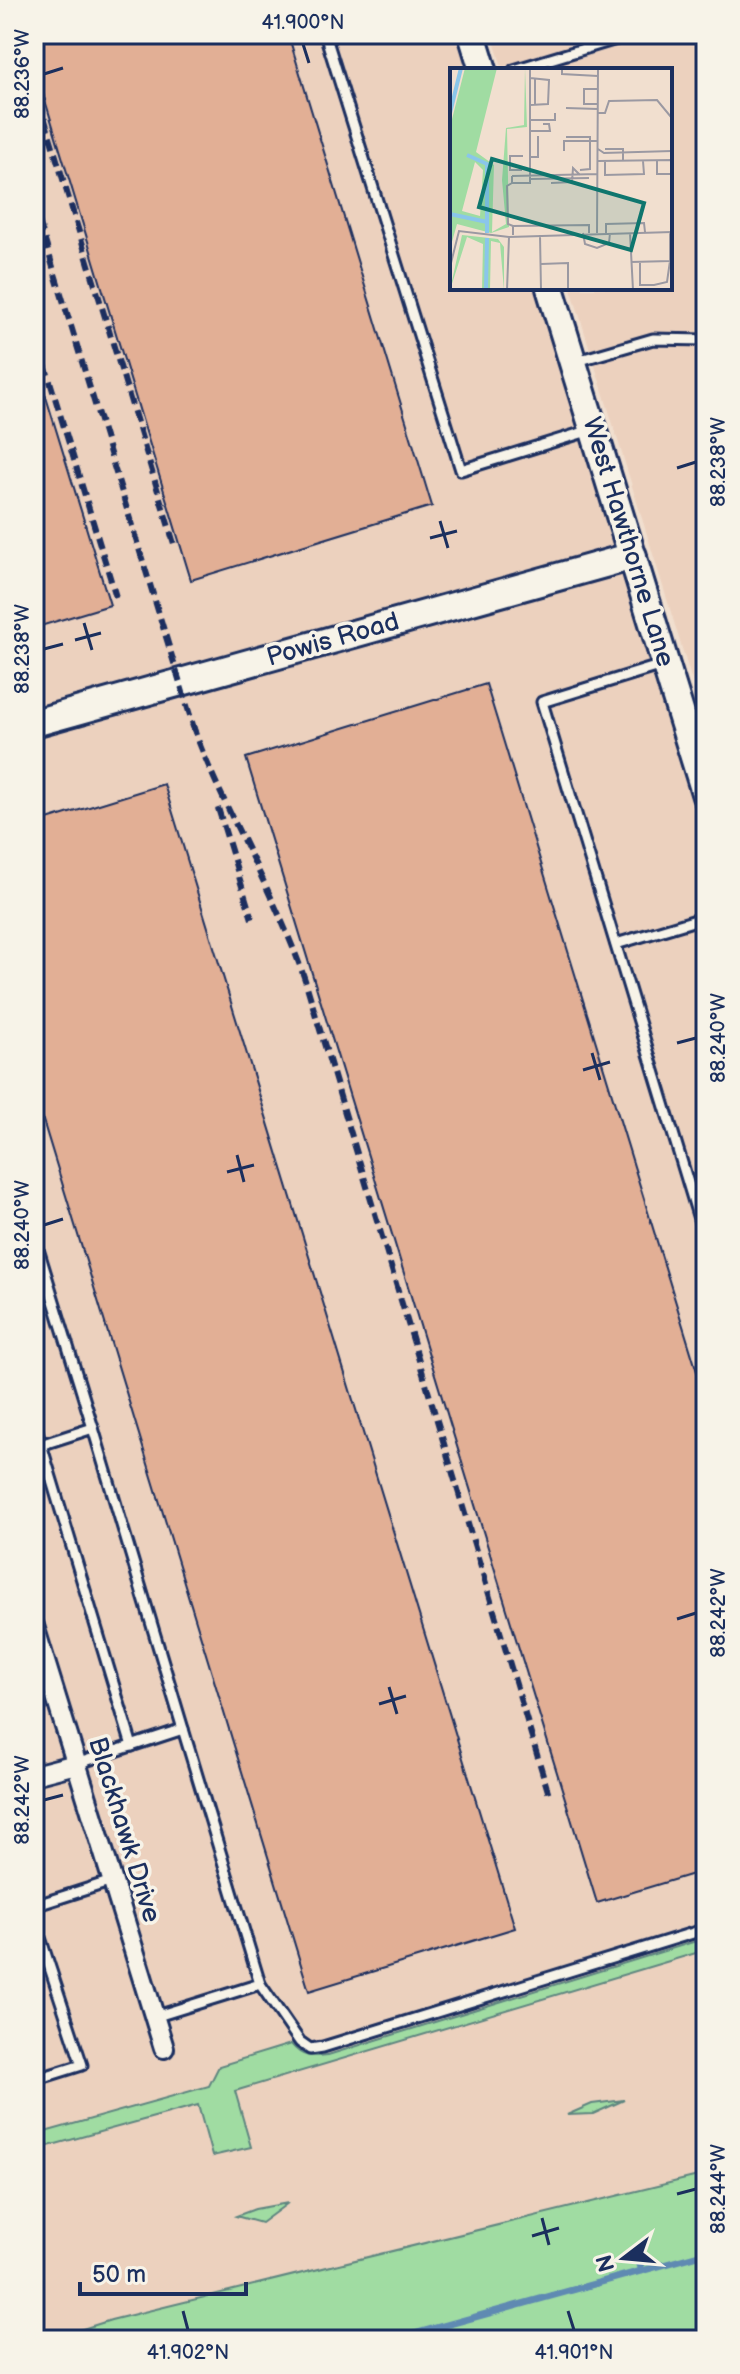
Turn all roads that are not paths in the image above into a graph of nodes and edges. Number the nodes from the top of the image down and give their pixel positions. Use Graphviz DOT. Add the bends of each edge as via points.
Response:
graph roads {
  1 [pos="325,34"];
  2 [pos="472,34"];
  3 [pos="633,34"];
  4 [pos="482,68"];
  5 [pos="521,68"];
  6 [pos="551,290"];
  7 [pos="706,340"];
  8 [pos="572,362"];
  9 [pos="594,429"];
  10 [pos="633,556"];
  11 [pos="665,664"];
  12 [pos="34,723"];
  13 [pos="699,749"];
  14 [pos="706,796"];
  15 [pos="706,917"];
  16 [pos="616,944"];
  17 [pos="34,1236"];
  18 [pos="706,1242"];
  19 [pos="34,1421"];
  20 [pos="93,1428"];
  21 [pos="38,1445"];
  22 [pos="34,1626"];
  23 [pos="183,1729"];
  24 [pos="132,1746"];
  25 [pos="76,1764"];
  26 [pos="34,1775"];
  27 [pos="112,1881"];
  28 [pos="34,1906"];
  29 [pos="34,1919"];
  30 [pos="706,1929"];
  31 [pos="260,1984"];
  32 [pos="154,2017"];
  33 [pos="164,2048"];
  34 [pos="34,2080"];
  1 -- 9 [label="lane" via="461,470"];
  2 -- 4 [label="street"];
  3 -- 5 [label="lane"];
  6 -- 8 [label="street, West Hawthorne Lane"];
  7 -- 8 [label="lane" via="653,339"];
  8 -- 9 [label="street, West Hawthorne Lane"];
  9 -- 10 [label="street, West Hawthorne Lane"];
  10 -- 11 [label="street, West Hawthorne Lane"];
  10 -- 12 [label="street, Powis Road"];
  11 -- 13 [label="street, West Hawthorne Lane"];
  11 -- 16 [label="lane" via="542,702"];
  13 -- 14 [label="street, West Hawthorne Lane"];
  15 -- 16 [label="lane"];
  16 -- 18 [label="lane"];
  17 -- 20 [label="lane"];
  19 -- 21 [label="lane"];
  20 -- 21 [label="lane"];
  20 -- 23 [label="lane"];
  21 -- 24 [label="lane"];
  22 -- 25 [label="street, Blackhawk Drive"];
  23 -- 24 [label="lane"];
  23 -- 31 [label="lane"];
  24 -- 25 [label="lane"];
  25 -- 26 [label="street"];
  25 -- 27 [label="street, Blackhawk Drive"];
  27 -- 28 [label="lane"];
  27 -- 32 [label="street, Blackhawk Drive"];
  29 -- 34 [label="lane" via="82,2065"];
  30 -- 31 [label="lane" via="310,2049"];
  31 -- 32 [label="lane"];
  32 -- 33 [label="street, Blackhawk Drive"];
}
